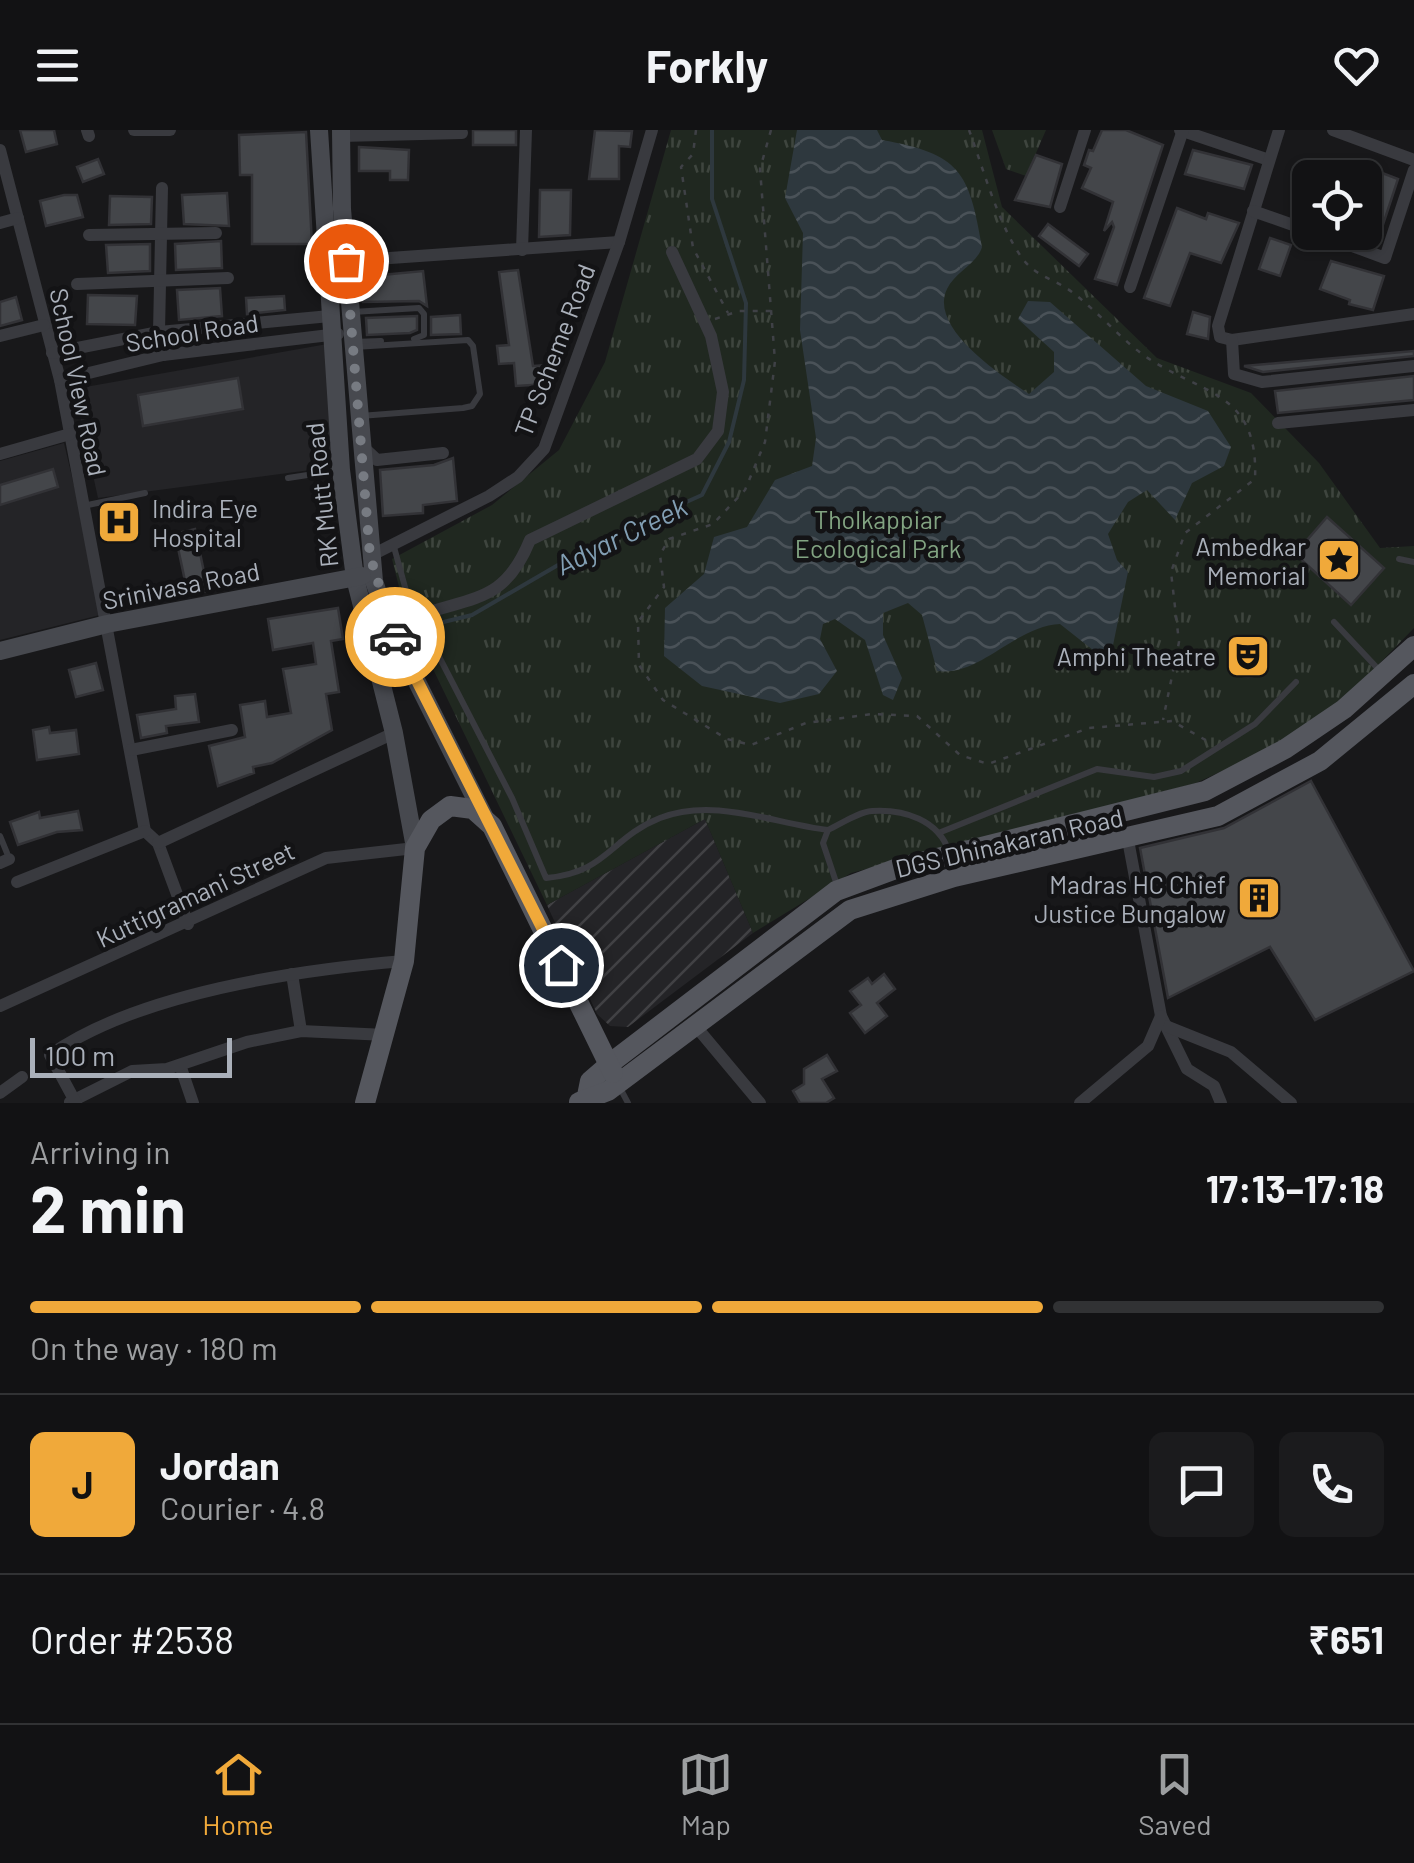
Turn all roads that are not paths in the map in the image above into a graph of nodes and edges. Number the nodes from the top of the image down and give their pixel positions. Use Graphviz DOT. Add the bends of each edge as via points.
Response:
graph roads {
  1 [pos="134,130"];
  2 [pos="170,130"];
  3 [pos="318,130"];
  4 [pos="526,130"];
  5 [pos="652,130"];
  6 [pos="1085,130"];
  7 [pos="1182,130"];
  8 [pos="1279,130"];
  9 [pos="1333,130"];
  10 [pos="341,133"];
  11 [pos="462,133"];
  12 [pos="0,150"];
  13 [pos="1269,160"];
  14 [pos="1414,160"];
  15 [pos="1414,170"];
  16 [pos="162,188"];
  17 [pos="1060,207"];
  18 [pos="1253,211"];
  19 [pos="18,218"];
  20 [pos="0,223"];
  21 [pos="1292,225"];
  22 [pos="216,233"];
  23 [pos="88,234"];
  24 [pos="161,234"];
  25 [pos="619,242"];
  26 [pos="522,250"];
  27 [pos="1363,250"];
  28 [pos="672,252"];
  29 [pos="346,261"];
  30 [pos="228,278"];
  31 [pos="160,282"];
  32 [pos="77,284"];
  33 [pos="1130,287"];
  34 [pos="350,312"];
  35 [pos="1414,314"];
  36 [pos="44,325"];
  37 [pos="331,325"];
  38 [pos="160,332"];
  39 [pos="0,336"];
  40 [pos="1232,340"];
  41 [pos="353,341"];
  42 [pos="52,352"];
  43 [pos="164,355"];
  44 [pos="1414,366"];
  45 [pos="60,380"];
  46 [pos="1414,410"];
  47 [pos="359,416"];
  48 [pos="1278,423"];
  49 [pos="70,434"];
  50 [pos="361,446"];
  51 [pos="443,453"];
  52 [pos="0,454"];
  53 [pos="341,470"];
  54 [pos="288,478"];
  55 [pos="145,493"];
  56 [pos="82,506"];
  57 [pos="393,545"];
  58 [pos="1399,559"];
  59 [pos="1414,562"];
  60 [pos="366,569"];
  61 [pos="408,598"];
  62 [pos="424,616"];
  63 [pos="1334,622"];
  64 [pos="108,624"];
  65 [pos="1414,646"];
  66 [pos="0,651"];
  67 [pos="1384,675"];
  68 [pos="1296,682"];
  69 [pos="1414,684"];
  70 [pos="232,730"];
  71 [pos="394,733"];
  72 [pos="131,750"];
  73 [pos="484,816"];
  74 [pos="828,830"];
  75 [pos="146,831"];
  76 [pos="942,832"];
  77 [pos="0,836"];
  78 [pos="1128,840"];
  79 [pos="158,843"];
  80 [pos="415,848"];
  81 [pos="950,855"];
  82 [pos="5,858"];
  83 [pos="16,882"];
  84 [pos="836,892"];
  85 [pos="188,924"];
  86 [pos="404,961"];
  87 [pos="292,974"];
  88 [pos="0,1006"];
  89 [pos="1164,1021"];
  90 [pos="693,1023"];
  91 [pos="300,1031"];
  92 [pos="386,1035"];
  93 [pos="180,1065"];
  94 [pos="613,1074"];
  95 [pos="22,1077"];
  96 [pos="0,1093"];
  97 [pos="582,1099"];
  98 [pos="73,1102"];
  99 [pos="193,1103"];
  100 [pos="365,1103"];
  101 [pos="628,1103"];
  102 [pos="760,1103"];
  103 [pos="1080,1103"];
  104 [pos="1221,1103"];
  105 [pos="1290,1103"];
  1 -- 2 [label="street"];
  3 -- 37 [label="main road, RK Mutt Road"];
  4 -- 26 [label="street"];
  5 -- 25 [label="street, TP Scheme Road"];
  6 -- 17 [label="street"];
  7 -- 13 [label="street"];
  7 -- 33 [label="street"];
  8 -- 13 [label="street"];
  9 -- 14 [label="street"];
  10 -- 11 [label="street"];
  10 -- 29 [label="main road, RK Mutt Road"];
  12 -- 19 [label="street, School View Road"];
  13 -- 18 [label="street"];
  15 -- 27 [label="street" via="1385,258"];
  16 -- 24 [label="street"];
  18 -- 21 [label="street"];
  18 -- 40 [label="street" via="1218,326 1220,338"];
  19 -- 20 [label="street"];
  19 -- 36 [label="street, School View Road"];
  22 -- 24 [label="street"];
  23 -- 24 [label="street"];
  24 -- 31 [label="street"];
  25 -- 26 [label="street"];
  25 -- 57 [label="street, TP Scheme Road" via="544,449 489,496"];
  26 -- 29 [label="street"];
  28 -- 62 [label="street" via="705,324 723,392 718,431 696,459 530,540 517,571 495,591"];
  29 -- 34 [label="main road, RK Mutt Road"];
  30 -- 31 [label="street"];
  31 -- 32 [label="street"];
  31 -- 38 [label="street"];
  34 -- 41 [label="main road, RK Mutt Road"];
  34 -- 41 [label="lane" via="419,308 424,317 420,338"];
  35 -- 40 [label="street"];
  36 -- 39 [label="street"];
  36 -- 42 [label="street, School View Road"];
  37 -- 38 [label="street"];
  37 -- 41 [label="street"];
  37 -- 43 [label="street, School Road"];
  37 -- 53 [label="main road, RK Mutt Road"];
  38 -- 42 [label="street"];
  38 -- 43 [label="street"];
  40 -- 44 [label="street" via="1234,374 1262,382"];
  41 -- 47 [label="main road, RK Mutt Road"];
  41 -- 47 [label="lane" via="468,340 480,394 463,408"];
  42 -- 45 [label="street, School View Road"];
  43 -- 45 [label="street, School Road"];
  45 -- 49 [label="street, School View Road"];
  46 -- 48 [label="street"];
  47 -- 50 [label="main road, RK Mutt Road"];
  49 -- 52 [label="street"];
  49 -- 56 [label="street, School View Road"];
  50 -- 51 [label="street" via="377,460"];
  50 -- 60 [label="main road, RK Mutt Road"];
  53 -- 54 [label="lane"];
  53 -- 60 [label="main road, RK Mutt Road"];
  55 -- 56 [label="lane"];
  56 -- 64 [label="street, School View Road"];
  57 -- 60 [label="street, TP Scheme Road"];
  57 -- 61 [label="lane"];
  58 -- 59 [label="lane"];
  60 -- 64 [label="main road, Srinivasa Road"];
  60 -- 71 [label="main road, RK Mutt Road"];
  60 -- 73 [label="main road"];
  62 -- 74 [label="lane" via="546,878 572,876 603,861 632,831 663,817 709,808"];
  63 -- 67 [label="lane"];
  64 -- 66 [label="main road, Srinivasa Road"];
  64 -- 72 [label="street, School View Road"];
  65 -- 67 [label="main road, DGS Dhinakaran Road"];
  67 -- 81 [label="main road, DGS Dhinakaran Road" via="1285,749 1205,791"];
  68 -- 76 [label="lane" via="1256,724 1181,771 1154,777 1097,769"];
  69 -- 78 [label="main road, DGS Dhinakaran Road" via="1280,785 1218,816"];
  70 -- 72 [label="street"];
  71 -- 79 [label="street"];
  71 -- 80 [label="main road, RK Mutt Road"];
  72 -- 75 [label="street, School View Road"];
  73 -- 80 [label="main road" via="462,804 439,810"];
  73 -- 94 [label="main road"];
  74 -- 76 [label="lane" via="869,811 912,815"];
  74 -- 84 [label="lane" via="823,843"];
  75 -- 79 [label="street"];
  75 -- 83 [label="street"];
  76 -- 81 [label="lane"];
  77 -- 82 [label="lane"];
  78 -- 89 [label="street"];
  78 -- 90 [label="main road, DGS Dhinakaran Road" via="954,877 850,910"];
  79 -- 85 [label="street"];
  80 -- 85 [label="street, Kuttigramani Street" via="326,858"];
  80 -- 86 [label="main road"];
  81 -- 84 [label="main road, DGS Dhinakaran Road"];
  84 -- 94 [label="main road, DGS Dhinakaran Road"];
  85 -- 88 [label="street, Kuttigramani Street"];
  86 -- 87 [label="street"];
  86 -- 92 [label="main road"];
  87 -- 91 [label="street"];
  87 -- 98 [label="street" via="123,1016 51,1054"];
  89 -- 103 [label="street" via="1148,1046"];
  89 -- 104 [label="street" via="1188,1069 1214,1086"];
  89 -- 105 [label="street" via="1231,1052"];
  90 -- 94 [label="main road, DGS Dhinakaran Road"];
  90 -- 102 [label="street"];
  91 -- 92 [label="street"];
  91 -- 93 [label="street"];
  92 -- 100 [label="main road"];
  93 -- 98 [label="street" via="132,1071"];
  93 -- 99 [label="street"];
  94 -- 97 [label="main road" via="590,1081"];
  94 -- 101 [label="lane"];
  95 -- 96 [label="street"];
}
